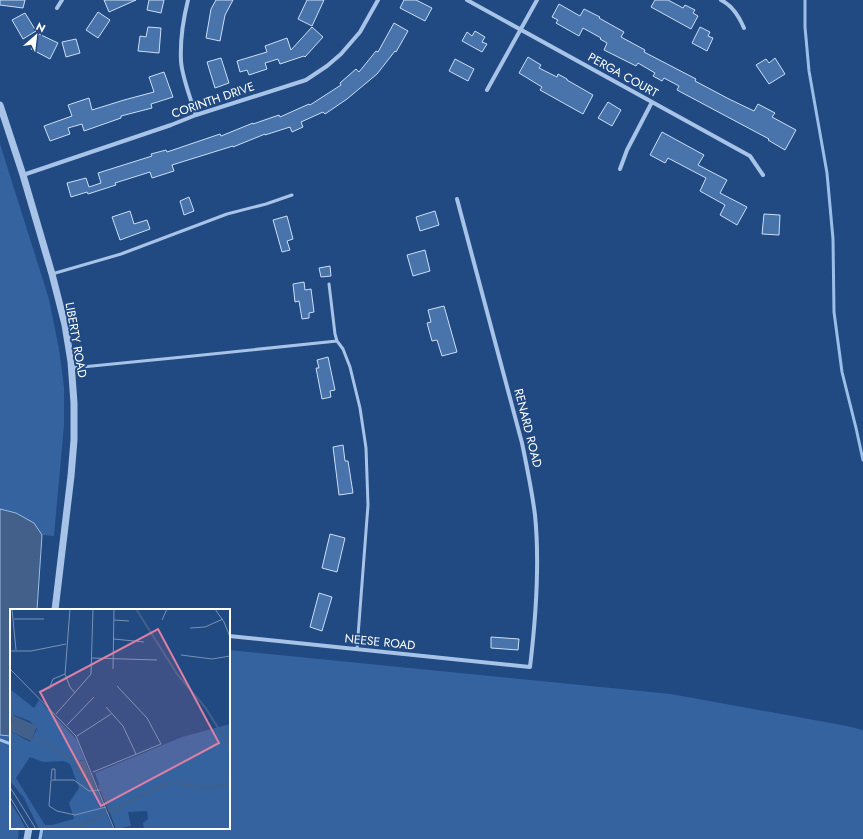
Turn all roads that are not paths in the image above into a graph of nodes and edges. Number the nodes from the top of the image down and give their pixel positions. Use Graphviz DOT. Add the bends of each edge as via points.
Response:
graph roads {
  1 [pos="62,0"];
  2 [pos="188,0"];
  3 [pos="378,0"];
  4 [pos="467,0"];
  5 [pos="537,0"];
  6 [pos="721,0"];
  7 [pos="57,8"];
  8 [pos="744,28"];
  9 [pos="520,30"];
  10 [pos="487,90"];
  11 [pos="652,102"];
  12 [pos="0,105"];
  13 [pos="196,115"];
  14 [pos="620,169"];
  15 [pos="23,175"];
  16 [pos="764,175"];
  17 [pos="292,196"];
  18 [pos="457,199"];
  19 [pos="52,274"];
  20 [pos="329,284"];
  21 [pos="337,341"];
  22 [pos="72,368"];
  23 [pos="55,609"];
  24 [pos="230,636"];
  25 [pos="358,649"];
  26 [pos="530,667"];
  27 [pos="0,740"];
  28 [pos="10,744"];
  29 [pos="29,829"];
  30 [pos="28,839"];
  1 -- 7 [label="street"];
  2 -- 13 [label="street" via="181,39 181,63"];
  3 -- 13 [label="street, CORINTH DRIVE" via="360,32 341,54 306,80"];
  4 -- 9 [label="street, PERGA COURT"];
  5 -- 9 [label="street"];
  6 -- 8 [label="street" via="739,17"];
  9 -- 10 [label="street"];
  9 -- 11 [label="street, PERGA COURT"];
  11 -- 14 [label="street"];
  11 -- 16 [label="street, PERGA COURT" via="750,156"];
  12 -- 15 [label="street, LIBERTY ROAD"];
  13 -- 15 [label="street, CORINTH DRIVE"];
  15 -- 19 [label="street, LIBERTY ROAD"];
  17 -- 19 [label="lane" via="227,214 121,254"];
  18 -- 26 [label="street, RENARD ROAD" via="529,474 535,515 537,577"];
  19 -- 22 [label="street, LIBERTY ROAD" via="65,325"];
  20 -- 21 [label="lane"];
  21 -- 22 [label="lane"];
  21 -- 25 [label="lane" via="350,367 366,448 368,505"];
  22 -- 23 [label="street, LIBERTY ROAD" via="74,440"];
  24 -- 25 [label="street, NEESE ROAD"];
  25 -- 26 [label="street, NEESE ROAD"];
  27 -- 28 [label="lane"];
  29 -- 30 [label="street"];
}
